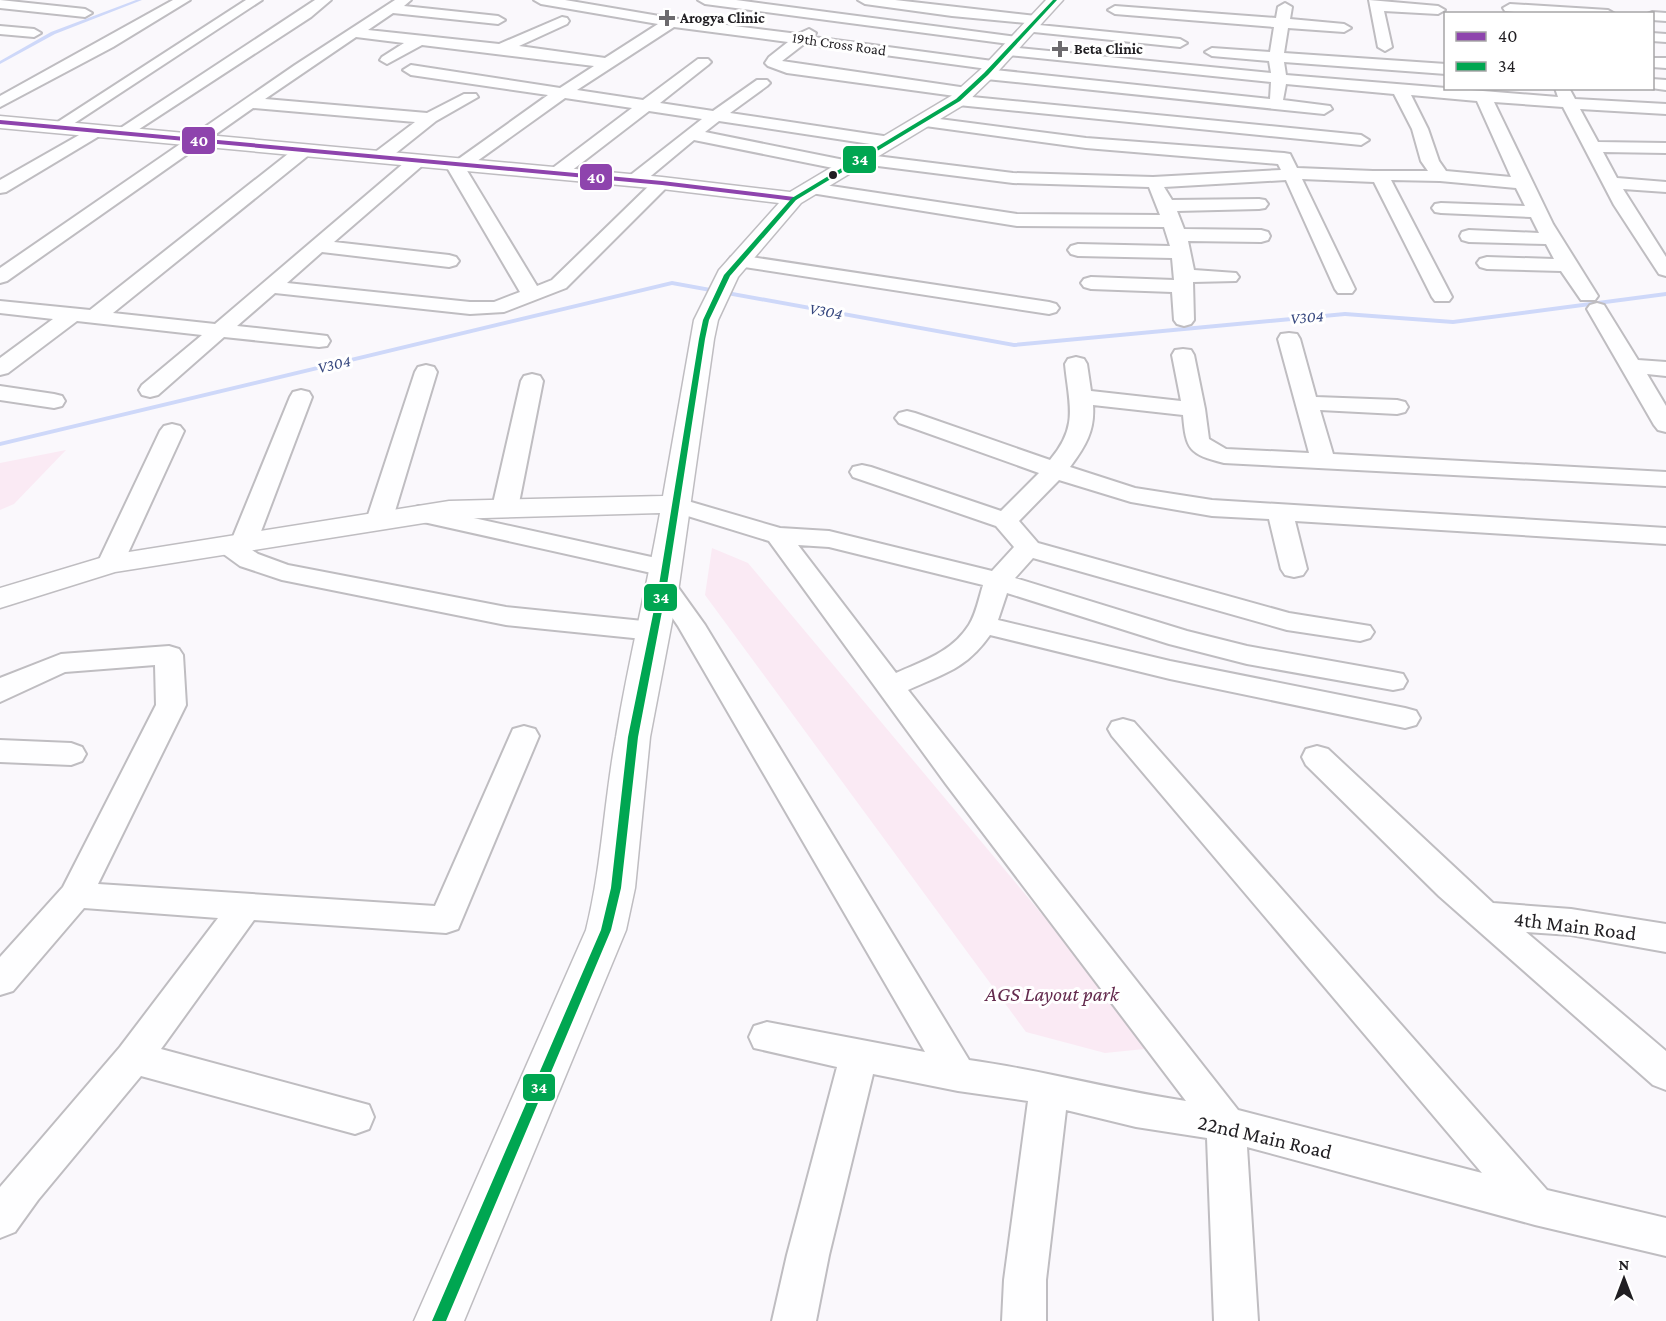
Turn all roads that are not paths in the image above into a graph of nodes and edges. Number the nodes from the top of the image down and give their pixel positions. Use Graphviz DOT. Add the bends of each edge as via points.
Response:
graph roads {
  1 [pos="183,0"];
  2 [pos="255,0"];
  3 [pos="324,0"];
  4 [pos="541,0"];
  5 [pos="705,0"];
  6 [pos="865,0"];
  7 [pos="1376,3"];
  8 [pos="0,4"];
  9 [pos="398,5"];
  10 [pos="1435,5"];
  11 [pos="844,6"];
  12 [pos="1511,7"];
  13 [pos="1285,8"];
  14 [pos="1115,10"];
  15 [pos="1580,12"];
  16 [pos="86,13"];
  17 [pos="830,17"];
  18 [pos="498,20"];
  19 [pos="562,21"];
  20 [pos="1444,21"];
  21 [pos="670,22"];
  22 [pos="1283,23"];
  23 [pos="1344,28"];
  24 [pos="0,30"];
  25 [pos="739,31"];
  26 [pos="34,33"];
  27 [pos="355,33"];
  28 [pos="1026,34"];
  29 [pos="801,39"];
  30 [pos="419,40"];
  31 [pos="1180,43"];
  32 [pos="721,44"];
  33 [pos="1385,47"];
  34 [pos="501,49"];
  35 [pos="1212,52"];
  36 [pos="1276,58"];
  37 [pos="387,60"];
  38 [pos="703,62"];
  39 [pos="607,63"];
  40 [pos="1444,69"];
  41 [pos="411,70"];
  42 [pos="1279,80"];
  43 [pos="762,83"];
  44 [pos="1400,89"];
  45 [pos="562,93"];
  46 [pos="1483,96"];
  47 [pos="1565,96"];
  48 [pos="470,97"];
  49 [pos="962,97"];
  50 [pos="0,102"];
  51 [pos="250,103"];
  52 [pos="644,105"];
  53 [pos="1277,105"];
  54 [pos="1666,109"];
  55 [pos="1324,110"];
  56 [pos="718,114"];
  57 [pos="430,118"];
  58 [pos="0,122"];
  59 [pos="924,122"];
  60 [pos="58,127"];
  61 [pos="95,131"];
  62 [pos="1280,132"];
  63 [pos="121,133"];
  64 [pos="692,134"];
  65 [pos="195,140"];
  66 [pos="1361,140"];
  67 [pos="890,142"];
  68 [pos="1129,147"];
  69 [pos="1591,147"];
  70 [pos="1666,148"];
  71 [pos="304,150"];
  72 [pos="380,157"];
  73 [pos="417,160"];
  74 [pos="854,163"];
  75 [pos="457,164"];
  76 [pos="1290,170"];
  77 [pos="556,174"];
  78 [pos="1440,176"];
  79 [pos="1380,177"];
  80 [pos="634,181"];
  81 [pos="1131,182"];
  82 [pos="1153,182"];
  83 [pos="662,183"];
  84 [pos="1522,183"];
  85 [pos="1613,183"];
  86 [pos="1666,187"];
  87 [pos="0,188"];
  88 [pos="802,193"];
  89 [pos="1259,204"];
  90 [pos="1441,208"];
  91 [pos="1538,212"];
  92 [pos="1174,229"];
  93 [pos="1261,236"];
  94 [pos="1469,236"];
  95 [pos="1553,239"];
  96 [pos="317,246"];
  97 [pos="1078,250"];
  98 [pos="449,261"];
  99 [pos="1660,262"];
  100 [pos="1488,263"];
  101 [pos="1566,265"];
  102 [pos="0,277"];
  103 [pos="1228,277"];
  104 [pos="726,280"];
  105 [pos="1184,281"];
  106 [pos="1091,282"];
  107 [pos="272,288"];
  108 [pos="1345,289"];
  109 [pos="531,293"];
  110 [pos="1442,297"];
  111 [pos="0,307"];
  112 [pos="1049,308"];
  113 [pos="72,315"];
  114 [pos="95,316"];
  115 [pos="1184,320"];
  116 [pos="219,332"];
  117 [pos="1289,339"];
  118 [pos="319,341"];
  119 [pos="1183,355"];
  120 [pos="1076,364"];
  121 [pos="1629,366"];
  122 [pos="0,368"];
  123 [pos="1666,369"];
  124 [pos="426,372"];
  125 [pos="532,381"];
  126 [pos="150,390"];
  127 [pos="0,393"];
  128 [pos="1079,397"];
  129 [pos="301,398"];
  130 [pos="54,401"];
  131 [pos="1306,403"];
  132 [pos="1397,407"];
  133 [pos="1194,409"];
  134 [pos="907,418"];
  135 [pos="1666,425"];
  136 [pos="172,432"];
  137 [pos="1323,461"];
  138 [pos="1054,470"];
  139 [pos="862,472"];
  140 [pos="1666,479"];
  141 [pos="674,504"];
  142 [pos="505,508"];
  143 [pos="1280,513"];
  144 [pos="420,514"];
  145 [pos="379,521"];
  146 [pos="1005,521"];
  147 [pos="778,536"];
  148 [pos="1666,536"];
  149 [pos="235,544"];
  150 [pos="1027,548"];
  151 [pos="110,564"];
  152 [pos="1294,569"];
  153 [pos="664,577"];
  154 [pos="998,581"];
  155 [pos="0,598"];
  156 [pos="983,624"];
  157 [pos="653,631"];
  158 [pos="1360,632"];
  159 [pos="1393,681"];
  160 [pos="892,687"];
  161 [pos="0,692"];
  162 [pos="1405,718"];
  163 [pos="1123,729"];
  164 [pos="524,736"];
  165 [pos="0,751"];
  166 [pos="71,754"];
  167 [pos="1317,757"];
  168 [pos="76,895"];
  169 [pos="246,906"];
  170 [pos="1484,916"];
  171 [pos="1666,938"];
  172 [pos="0,981"];
  173 [pos="767,1036"];
  174 [pos="859,1056"];
  175 [pos="133,1058"];
  176 [pos="1666,1074"];
  177 [pos="958,1076"];
  178 [pos="1049,1090"];
  179 [pos="355,1117"];
  180 [pos="1226,1124"];
  181 [pos="1535,1206"];
  182 [pos="0,1219"];
  183 [pos="1666,1237"];
  184 [pos="439,1321"];
  185 [pos="794,1321"];
  186 [pos="1024,1321"];
  187 [pos="1236,1321"];
  1 -- 50 [label="street"];
  2 -- 60 [label="street"];
  3 -- 63 [label="street"];
  4 -- 21 [label="street, 19th Cross Road"];
  5 -- 17 [label="street"];
  6 -- 28 [label="street" via="952,12"];
  7 -- 10 [label="street"];
  7 -- 33 [label="street"];
  8 -- 16 [label="street"];
  9 -- 18 [label="street"];
  9 -- 27 [label="street"];
  10 -- 20 [label="street"];
  11 -- 17 [label="street"];
  12 -- 15 [label="street"];
  13 -- 22 [label="street"];
  14 -- 22 [label="street"];
  17 -- 28 [label="street"];
  17 -- 29 [label="street"];
  19 -- 34 [label="street"];
  21 -- 25 [label="street, 19th Cross Road"];
  21 -- 39 [label="street"];
  22 -- 23 [label="street"];
  22 -- 36 [label="street"];
  24 -- 26 [label="street"];
  25 -- 29 [label="street, 19th Cross Road"];
  25 -- 32 [label="street"];
  27 -- 30 [label="street"];
  27 -- 51 [label="street"];
  28 -- 29 [label="street, 19th Cross Road"];
  28 -- 31 [label="street"];
  28 -- 42 [label="street"];
  28 -- 49 [label="street"];
  28 -- 53 [label="street"];
  29 -- 49 [label="street" via="773,63"];
  30 -- 34 [label="street"];
  30 -- 37 [label="street"];
  34 -- 39 [label="street"];
  35 -- 36 [label="street"];
  36 -- 40 [label="street" via="1335,55"];
  36 -- 42 [label="street"];
  38 -- 52 [label="street"];
  39 -- 45 [label="street"];
  41 -- 45 [label="street"];
  42 -- 44 [label="street"];
  42 -- 53 [label="street"];
  43 -- 56 [label="street"];
  44 -- 46 [label="street"];
  44 -- 78 [label="street"];
  45 -- 52 [label="street"];
  45 -- 75 [label="street"];
  46 -- 47 [label="street"];
  46 -- 84 [label="street"];
  47 -- 54 [label="street"];
  47 -- 69 [label="street"];
  48 -- 57 [label="street"];
  49 -- 59 [label="street"];
  49 -- 62 [label="street"];
  51 -- 57 [label="street"];
  51 -- 65 [label="street"];
  52 -- 56 [label="street"];
  52 -- 77 [label="street"];
  53 -- 55 [label="street"];
  53 -- 62 [label="street"];
  56 -- 64 [label="street"];
  56 -- 67 [label="street"];
  57 -- 72 [label="street"];
  58 -- 60 [label="street"];
  59 -- 67 [label="street"];
  59 -- 68 [label="street"];
  60 -- 61 [label="street"];
  61 -- 63 [label="street"];
  61 -- 87 [label="street"];
  62 -- 66 [label="street"];
  62 -- 76 [label="street"];
  63 -- 65 [label="street"];
  64 -- 74 [label="street"];
  64 -- 80 [label="street"];
  65 -- 71 [label="street"];
  65 -- 102 [label="street"];
  67 -- 74 [label="street"];
  68 -- 76 [label="street"];
  68 -- 81 [label="street"];
  69 -- 70 [label="street"];
  69 -- 85 [label="street"];
  71 -- 72 [label="street"];
  71 -- 114 [label="street"];
  72 -- 73 [label="street"];
  73 -- 75 [label="street"];
  73 -- 96 [label="street"];
  74 -- 81 [label="street" via="1013,178"];
  74 -- 88 [label="street"];
  75 -- 77 [label="street"];
  75 -- 109 [label="street"];
  76 -- 79 [label="street"];
  76 -- 82 [label="street"];
  76 -- 108 [label="street"];
  77 -- 80 [label="street"];
  78 -- 79 [label="street"];
  78 -- 84 [label="street"];
  79 -- 110 [label="street"];
  80 -- 83 [label="street"];
  81 -- 82 [label="street"];
  82 -- 92 [label="street"];
  83 -- 88 [label="street"];
  83 -- 109 [label="street" via="559,284"];
  84 -- 91 [label="street"];
  85 -- 86 [label="street"];
  85 -- 99 [label="street"];
  88 -- 92 [label="street" via="1017,220"];
  88 -- 104 [label="street"];
  89 -- 92 [label="street"];
  90 -- 91 [label="street"];
  91 -- 95 [label="street"];
  92 -- 93 [label="street"];
  92 -- 97 [label="street"];
  92 -- 105 [label="street"];
  94 -- 95 [label="street"];
  95 -- 101 [label="street"];
  96 -- 98 [label="street"];
  96 -- 107 [label="street"];
  100 -- 101 [label="street"];
  101 -- 121 [label="street"];
  103 -- 105 [label="street"];
  104 -- 112 [label="street"];
  104 -- 141 [label="street" via="702,339"];
  105 -- 106 [label="street"];
  105 -- 115 [label="street"];
  107 -- 109 [label="street" via="470,308 496,308"];
  107 -- 116 [label="street"];
  111 -- 113 [label="street"];
  113 -- 114 [label="street"];
  113 -- 122 [label="street"];
  114 -- 116 [label="street"];
  116 -- 118 [label="street"];
  116 -- 126 [label="street"];
  117 -- 131 [label="street"];
  119 -- 133 [label="street"];
  120 -- 128 [label="street"];
  121 -- 123 [label="street"];
  121 -- 135 [label="street"];
  124 -- 145 [label="street"];
  125 -- 142 [label="street"];
  127 -- 130 [label="street"];
  128 -- 133 [label="street"];
  128 -- 138 [label="street" via="1081,428 1077,440"];
  129 -- 149 [label="street"];
  131 -- 132 [label="street"];
  131 -- 137 [label="street"];
  133 -- 137 [label="street" via="1197,442 1209,451 1224,456"];
  134 -- 138 [label="street"];
  136 -- 151 [label="street"];
  137 -- 140 [label="street"];
  138 -- 143 [label="street" via="1131,495 1212,508"];
  138 -- 146 [label="street"];
  139 -- 146 [label="street"];
  141 -- 142 [label="street"];
  141 -- 147 [label="street"];
  141 -- 153 [label="street"];
  142 -- 144 [label="street"];
  143 -- 148 [label="street"];
  143 -- 152 [label="street"];
  144 -- 145 [label="street"];
  144 -- 153 [label="street"];
  145 -- 149 [label="street"];
  146 -- 150 [label="street"];
  147 -- 154 [label="street" via="829,539"];
  147 -- 160 [label="street"];
  149 -- 151 [label="street"];
  149 -- 157 [label="street" via="249,560 282,572 506,616"];
  150 -- 154 [label="street"];
  150 -- 158 [label="street" via="1287,621"];
  151 -- 155 [label="street"];
  153 -- 157 [label="street"];
  153 -- 177 [label="street"];
  154 -- 156 [label="street"];
  154 -- 159 [label="street" via="1179,638 1247,655"];
  156 -- 160 [label="street" via="954,658"];
  156 -- 162 [label="street" via="1170,670"];
  157 -- 184 [label="street" via="633,737 616,888 606,930"];
  160 -- 180 [label="street"];
  161 -- 168 [label="street" via="61,663 169,655 171,705"];
  163 -- 181 [label="street"];
  164 -- 169 [label="street" via="447,920"];
  165 -- 166 [label="street"];
  167 -- 170 [label="street"];
  168 -- 169 [label="street"];
  168 -- 172 [label="street"];
  169 -- 175 [label="street"];
  170 -- 171 [label="street, 4th Main Road" via="1571,922"];
  170 -- 176 [label="street"];
  173 -- 174 [label="street, 22nd Main Road"];
  174 -- 177 [label="street, 22nd Main Road"];
  174 -- 185 [label="street"];
  175 -- 179 [label="street"];
  175 -- 182 [label="street"];
  177 -- 178 [label="street, 22nd Main Road"];
  178 -- 180 [label="street, 22nd Main Road" via="1136,1110"];
  178 -- 186 [label="street" via="1025,1280"];
  180 -- 181 [label="street, 22nd Main Road"];
  180 -- 187 [label="street"];
  181 -- 183 [label="street, 22nd Main Road"];
}
